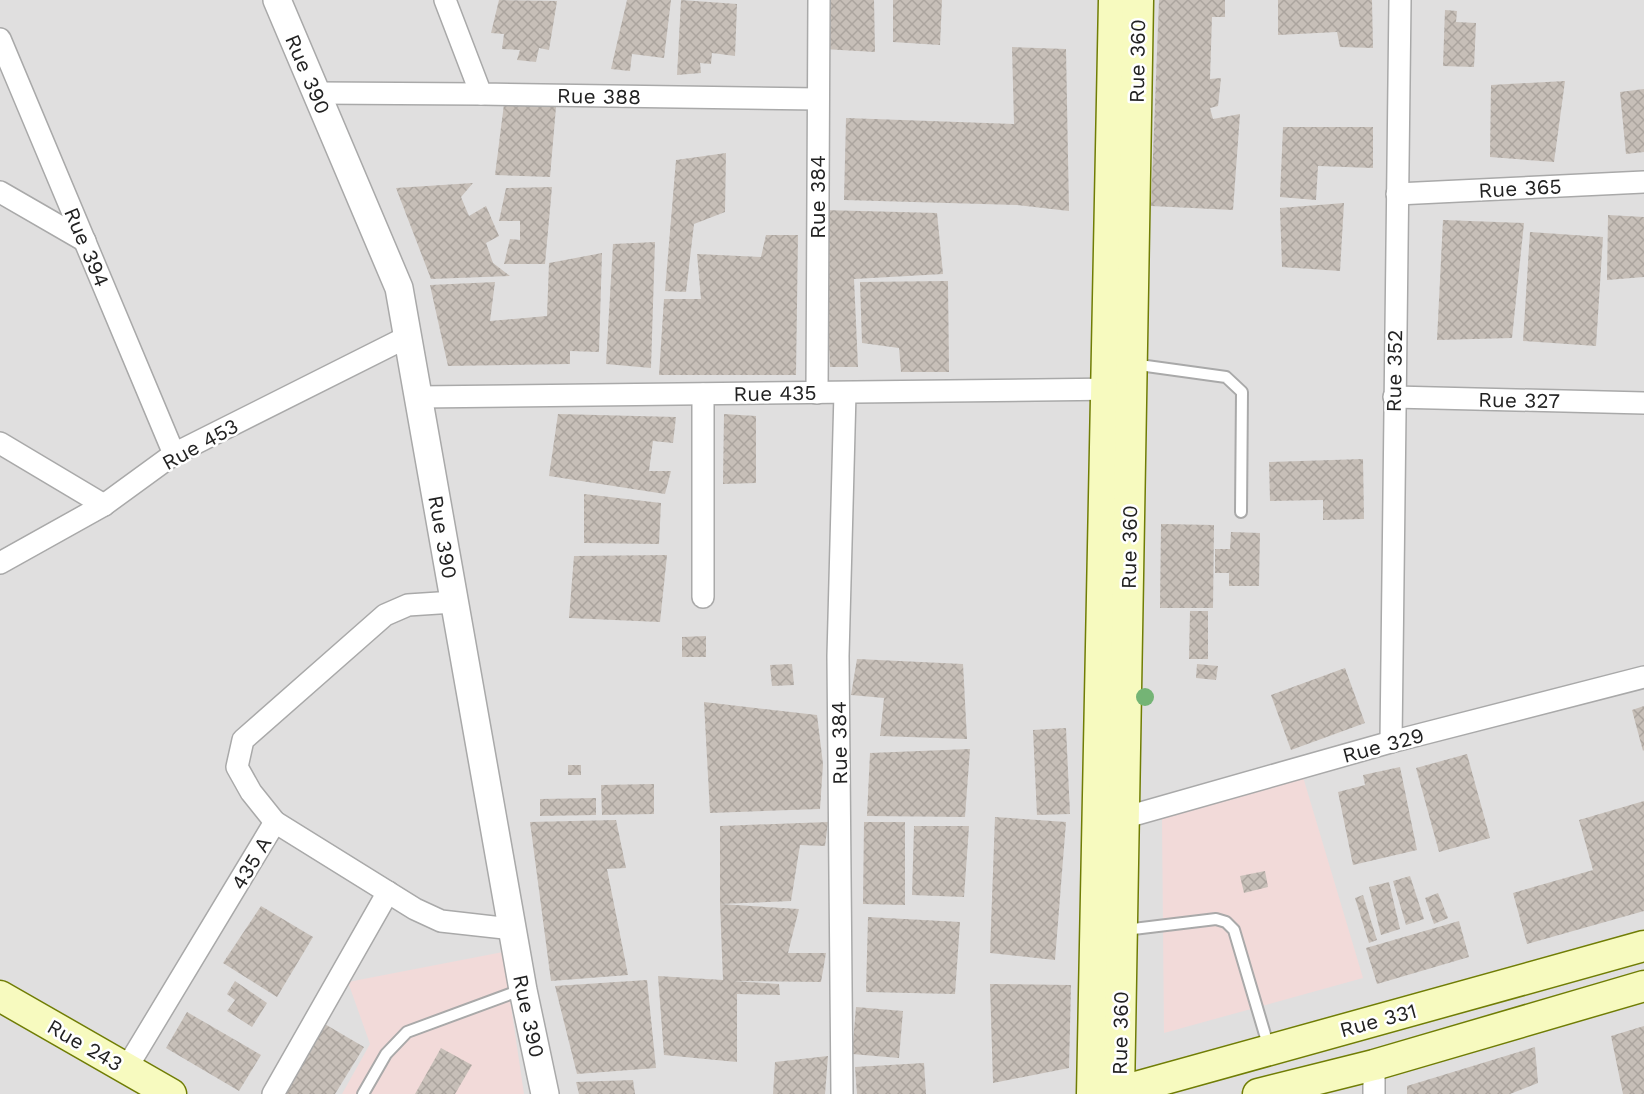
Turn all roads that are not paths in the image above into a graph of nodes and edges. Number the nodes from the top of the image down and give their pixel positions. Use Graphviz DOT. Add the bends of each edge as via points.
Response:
graph roads {
  1 [pos="277,0"];
  2 [pos="445,0"];
  3 [pos="819,0"];
  4 [pos="1114,0"];
  5 [pos="1138,0"];
  6 [pos="1400,0"];
  7 [pos="0,39"];
  8 [pos="316,93"];
  9 [pos="481,94"];
  10 [pos="818,99"];
  11 [pos="1644,182"];
  12 [pos="0,192"];
  13 [pos="1397,194"];
  14 [pos="85,241"];
  15 [pos="407,337"];
  16 [pos="1123,380"];
  17 [pos="817,393"];
  18 [pos="845,393"];
  19 [pos="703,394"];
  20 [pos="418,397"];
  21 [pos="1394,397"];
  22 [pos="1644,403"];
  23 [pos="0,443"];
  24 [pos="174,454"];
  25 [pos="104,505"];
  26 [pos="1241,512"];
  27 [pos="0,562"];
  28 [pos="703,597"];
  29 [pos="454,602"];
  30 [pos="1644,677"];
  31 [pos="1391,741"];
  32 [pos="1124,818"];
  33 [pos="275,822"];
  34 [pos="388,892"];
  35 [pos="512,928"];
  36 [pos="1122,930"];
  37 [pos="1644,946"];
  38 [pos="1644,986"];
  39 [pos="523,990"];
  40 [pos="0,996"];
  41 [pos="1270,1050"];
  42 [pos="126,1069"];
  43 [pos="1374,1079"];
  44 [pos="541,1086"];
  45 [pos="1110,1093"];
  46 [pos="171,1094"];
  47 [pos="273,1094"];
  48 [pos="363,1094"];
  49 [pos="842,1094"];
  50 [pos="1258,1094"];
  1 -- 8 [label="street, Rue 390"];
  2 -- 9 [label="street"];
  3 -- 10 [label="street, Rue 384"];
  4 -- 16 [label="main road"];
  5 -- 16 [label="main road, Rue 360"];
  6 -- 13 [label="street, Rue 352"];
  7 -- 14 [label="street, Rue 394"];
  8 -- 9 [label="street, Rue 388"];
  8 -- 15 [label="street, Rue 390" via="399,288"];
  9 -- 10 [label="street, Rue 388"];
  10 -- 17 [label="street, Rue 384"];
  11 -- 13 [label="street, Rue 365"];
  12 -- 14 [label="street"];
  13 -- 21 [label="street, Rue 352"];
  14 -- 24 [label="street, Rue 394"];
  15 -- 20 [label="street, Rue 390"];
  15 -- 24 [label="street, Rue 453"];
  16 -- 18 [label="street, Rue 435"];
  16 -- 26 [label="lane" via="1226,377 1242,392"];
  16 -- 32 [label="main road, Rue 360"];
  16 -- 45 [label="main road"];
  17 -- 18 [label="street, Rue 435"];
  17 -- 19 [label="street, Rue 435"];
  18 -- 49 [label="street, Rue 384" via="838,656"];
  19 -- 20 [label="street, Rue 435"];
  19 -- 28 [label="street"];
  20 -- 29 [label="street, Rue 390"];
  21 -- 22 [label="street, Rue 327"];
  21 -- 31 [label="street, Rue 352"];
  23 -- 25 [label="street"];
  24 -- 25 [label="street, Rue 453"];
  25 -- 27 [label="street, Rue 453"];
  29 -- 33 [label="street" via="408,605 385,615 243,740 237,767"];
  29 -- 35 [label="street, Rue 390"];
  30 -- 31 [label="street, Rue 329"];
  31 -- 32 [label="street, Rue 329"];
  32 -- 36 [label="main road, Rue 360"];
  33 -- 34 [label="street, 435 A"];
  33 -- 42 [label="street, 435 A"];
  34 -- 35 [label="street, 435 A" via="441,921"];
  34 -- 47 [label="street"];
  35 -- 39 [label="street, Rue 390"];
  36 -- 41 [label="lane" via="1216,919 1226,922 1234,930"];
  36 -- 45 [label="main road, Rue 360"];
  37 -- 41 [label="main road, Rue 331"];
  38 -- 43 [label="main road, Rue 331"];
  39 -- 44 [label="street, Rue 390"];
  39 -- 48 [label="lane" via="407,1032 386,1054"];
  40 -- 42 [label="main road, Rue 243"];
  41 -- 45 [label="main road, Rue 331"];
  42 -- 46 [label="main road, Rue 243"];
  43 -- 50 [label="main road, Rue 331"];
}
